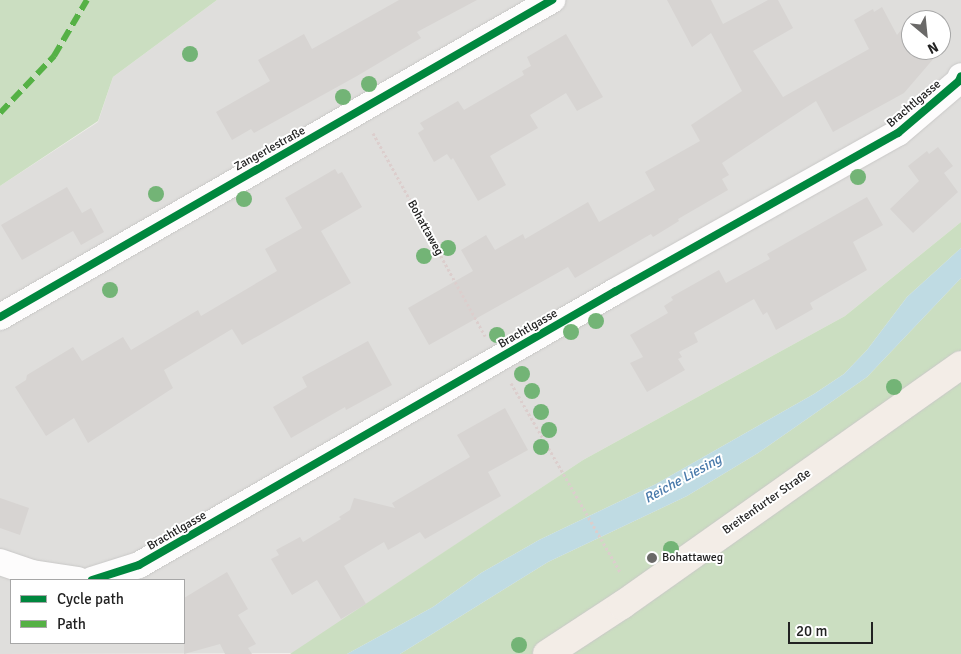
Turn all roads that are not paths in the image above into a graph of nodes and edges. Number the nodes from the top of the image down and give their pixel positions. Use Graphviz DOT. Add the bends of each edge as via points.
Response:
graph roads {
  1 [pos="552,0"];
  2 [pos="961,76"];
  3 [pos="0,318"];
  4 [pos="961,365"];
  5 [pos="0,562"];
  6 [pos="71,579"];
  7 [pos="95,579"];
  8 [pos="547,654"];
  1 -- 3 [label="street, Zangerlestraße"];
  2 -- 7 [label="street, Brachtlgasse" via="898,134 139,565"];
  4 -- 8 [label="main road, Breitenfurter Straße" via="622,605"];
  5 -- 6 [label="street" via="32,573"];
}
